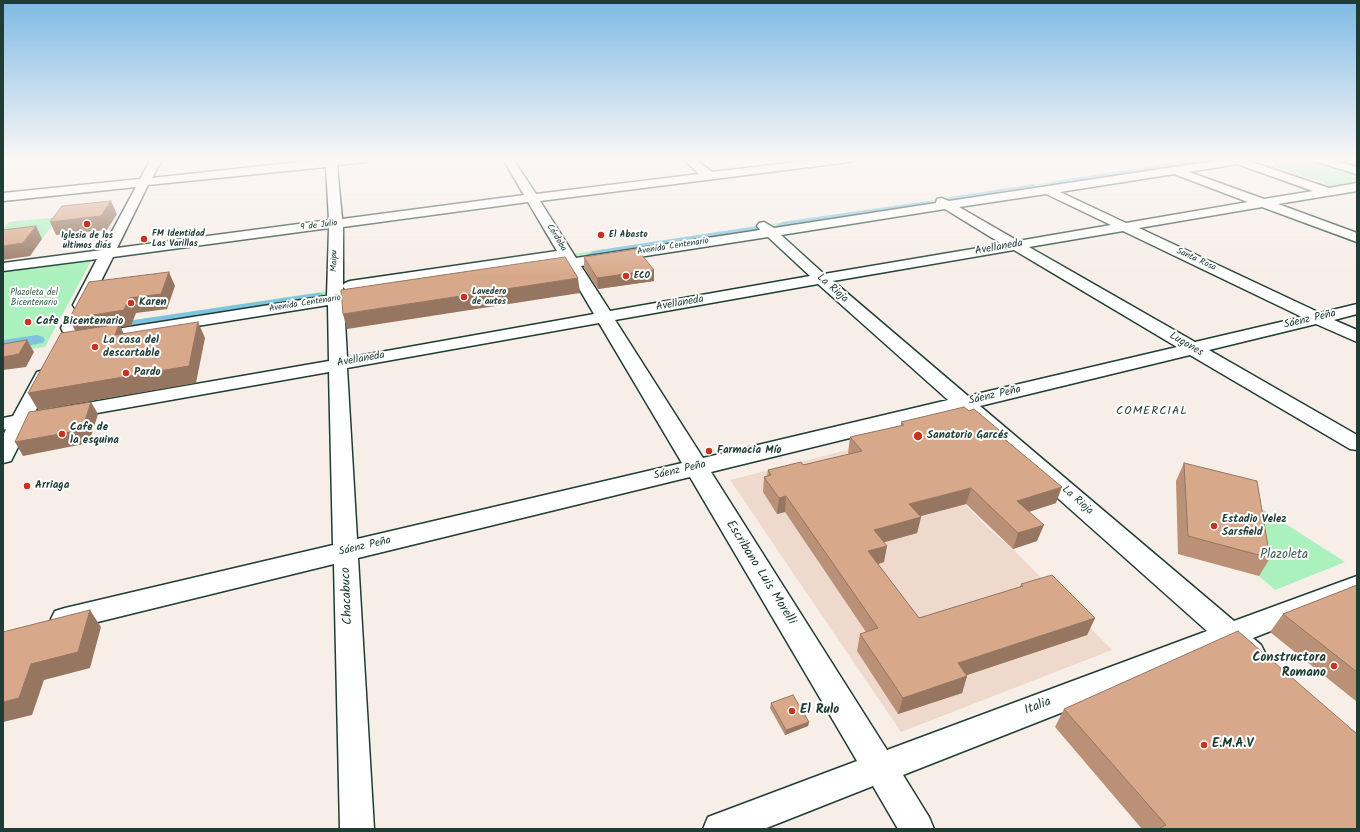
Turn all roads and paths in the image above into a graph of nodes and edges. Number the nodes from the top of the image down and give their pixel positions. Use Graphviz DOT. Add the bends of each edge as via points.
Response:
graph roads {
  1 [pos="135,198"];
  2 [pos="334,198"];
  3 [pos="532,198"];
  4 [pos="934,198"];
  5 [pos="994,198"];
  6 [pos="1064,198"];
  7 [pos="1248,198"];
  8 [pos="1295,198"];
  9 [pos="1262,203"];
  10 [pos="946,205"];
  11 [pos="336,224"];
  12 [pos="1124,226"];
  13 [pos="766,228"];
  14 [pos="1357,238"];
  15 [pos="1015,246"];
  16 [pos="107,254"];
  17 [pos="568,258"];
  18 [pos="3,267"];
  19 [pos="821,279"];
  20 [pos="335,294"];
  21 [pos="1357,309"];
  22 [pos="604,317"];
  23 [pos="1317,318"];
  24 [pos="69,328"];
  25 [pos="1357,337"];
  26 [pos="1192,348"];
  27 [pos="50,364"];
  28 [pos="338,364"];
  29 [pos="964,403"];
  30 [pos="12,422"];
  31 [pos="1357,444"];
  32 [pos="3,456"];
  33 [pos="695,468"];
  34 [pos="346,551"];
  35 [pos="1357,586"];
  36 [pos="49,623"];
  37 [pos="1230,634"];
  38 [pos="1265,664"];
  39 [pos="880,768"];
  40 [pos="357,829"];
  41 [pos="720,829"];
  42 [pos="917,829"];
  1 -- 16 [label="street"];
  2 -- 11 [label="street, Maipu"];
  3 -- 11 [label="street, 9 de Julio"];
  3 -- 17 [label="street, Córdoba"];
  4 -- 10 [label="street, Lugones"];
  4 -- 13 [label="street, Avenida Centenario"];
  5 -- 10 [label="street, Avenida Centenario"];
  6 -- 12 [label="street, Santa Rosa"];
  7 -- 9 [label="street"];
  8 -- 9 [label="street, Avellaneda"];
  9 -- 12 [label="street, Avellaneda"];
  9 -- 14 [label="street"];
  10 -- 13 [label="street, Avenida Centenario"];
  10 -- 15 [label="street, Lugones"];
  11 -- 16 [label="street, 9 de Julio"];
  11 -- 20 [label="street, Maipu"];
  12 -- 15 [label="street, Avellaneda"];
  12 -- 23 [label="street, Santa Rosa"];
  13 -- 17 [label="street, Avenida Centenario"];
  13 -- 19 [label="street, La Rioja"];
  15 -- 19 [label="street, Avellaneda"];
  15 -- 26 [label="street, Lugones"];
  16 -- 18 [label="street, 9 de Julio"];
  16 -- 24 [label="street"];
  17 -- 20 [label="street, Avenida Centenario"];
  17 -- 22 [label="street, Córdoba"];
  19 -- 22 [label="street, Avellaneda"];
  19 -- 29 [label="street, La Rioja"];
  20 -- 24 [label="street, Avenida Centenario"];
  20 -- 24 [label="street, Avenida Centenario" via="61,343"];
  20 -- 28 [label="street, Maipu"];
  21 -- 23 [label="street, Sáenz Peña"];
  22 -- 28 [label="street, Avellaneda"];
  22 -- 33 [label="street, Escribano Luis Morelli"];
  23 -- 25 [label="street, Santa Rosa"];
  23 -- 26 [label="street, Sáenz Peña"];
  26 -- 29 [label="street, Sáenz Peña"];
  26 -- 31 [label="street, Lugones"];
  27 -- 30 [label="street"];
  28 -- 30 [label="street, Avellaneda"];
  28 -- 34 [label="street, Chacabuco"];
  29 -- 33 [label="street, Sáenz Peña"];
  29 -- 37 [label="street, La Rioja"];
  30 -- 32 [label="street"];
  33 -- 34 [label="street, Sáenz Peña"];
  33 -- 39 [label="street, Escribano Luis Morelli"];
  34 -- 36 [label="street, Sáenz Peña"];
  34 -- 40 [label="street, Chacabuco"];
  35 -- 37 [label="street, Italia"];
  37 -- 38 [label="street, La Rioja"];
  37 -- 39 [label="street, Italia"];
  39 -- 41 [label="street, Italia"];
  39 -- 42 [label="street, Escribano Luis Morelli"];
}
